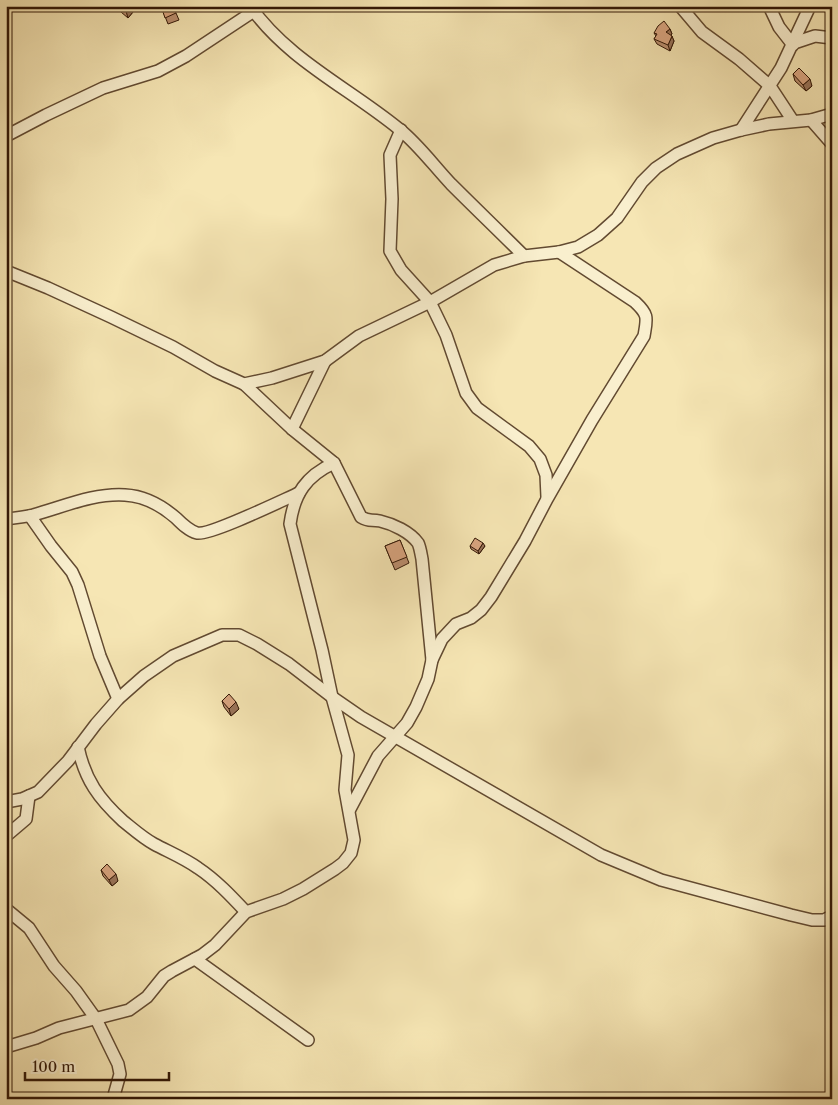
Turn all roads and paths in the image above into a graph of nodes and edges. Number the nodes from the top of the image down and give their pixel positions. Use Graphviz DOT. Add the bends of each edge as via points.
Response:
graph roads {
  1 [pos="680,6"];
  2 [pos="769,6"];
  3 [pos="810,6"];
  4 [pos="252,9"];
  5 [pos="832,38"];
  6 [pos="793,44"];
  7 [pos="770,86"];
  8 [pos="832,114"];
  9 [pos="811,120"];
  10 [pos="792,121"];
  11 [pos="401,130"];
  12 [pos="741,130"];
  13 [pos="6,136"];
  14 [pos="832,144"];
  15 [pos="559,252"];
  16 [pos="524,256"];
  17 [pos="6,272"];
  18 [pos="430,302"];
  19 [pos="325,361"];
  20 [pos="244,384"];
  21 [pos="292,429"];
  22 [pos="334,463"];
  23 [pos="299,493"];
  24 [pos="547,499"];
  25 [pos="30,516"];
  26 [pos="6,519"];
  27 [pos="432,660"];
  28 [pos="332,697"];
  29 [pos="118,699"];
  30 [pos="395,737"];
  31 [pos="78,748"];
  32 [pos="29,796"];
  33 [pos="6,802"];
  34 [pos="350,809"];
  35 [pos="6,836"];
  36 [pos="6,909"];
  37 [pos="246,912"];
  38 [pos="832,916"];
  39 [pos="195,959"];
  40 [pos="96,1019"];
  41 [pos="308,1040"];
  42 [pos="6,1047"];
  43 [pos="113,1099"];
  1 -- 7 [label="street" via="702,32"];
  2 -- 6 [label="street" via="779,27"];
  3 -- 6 [label="street"];
  4 -- 11 [label="street" via="297,56"];
  4 -- 13 [label="street" via="186,56 158,71 103,88"];
  5 -- 6 [label="street" via="815,36"];
  6 -- 7 [label="street"];
  7 -- 10 [label="street"];
  7 -- 12 [label="street"];
  8 -- 9 [label="street"];
  9 -- 10 [label="street"];
  9 -- 14 [label="street"];
  10 -- 12 [label="street"];
  11 -- 16 [label="street"];
  11 -- 18 [label="street" via="390,155 390,251 401,270"];
  12 -- 15 [label="street" via="677,154 656,168 617,218 598,235 578,247"];
  15 -- 16 [label="street"];
  15 -- 24 [label="street" via="635,302 645,311 646,320 644,336"];
  16 -- 18 [label="street" via="494,265"];
  17 -- 20 [label="street" via="111,317"];
  18 -- 19 [label="street" via="360,336"];
  18 -- 24 [label="street" via="446,334 466,393 477,408 529,446 540,459 546,475"];
  19 -- 20 [label="street"];
  19 -- 21 [label="street"];
  20 -- 21 [label="street"];
  21 -- 22 [label="street"];
  22 -- 23 [label="street" via="311,477"];
  22 -- 27 [label="street" via="360,517 397,528 419,544"];
  23 -- 25 [label="street" via="228,525 198,534 159,504 126,495 96,497"];
  23 -- 28 [label="street" via="290,524"];
  24 -- 27 [label="street" via="491,597 471,618 448,631"];
  25 -- 26 [label="street"];
  25 -- 29 [label="street" via="72,572"];
  27 -- 30 [label="street" via="422,694 407,723"];
  28 -- 29 [label="street" via="256,644 239,635 222,634 173,656"];
  28 -- 30 [label="street"];
  28 -- 34 [label="street" via="348,755 345,790"];
  29 -- 31 [label="street"];
  30 -- 34 [label="street" via="378,756"];
  30 -- 38 [label="street" via="601,855 661,880 812,920"];
  31 -- 32 [label="street" via="58,773"];
  31 -- 37 [label="street" via="88,779 98,796 115,813 152,844 200,869"];
  32 -- 33 [label="street"];
  32 -- 35 [label="street" via="26,819"];
  34 -- 37 [label="street" via="354,840 351,853 343,863 283,899"];
  36 -- 40 [label="street" via="29,928"];
  37 -- 39 [label="street" via="216,945"];
  39 -- 40 [label="street" via="164,976 147,997 129,1010"];
  39 -- 41 [label="street"];
  40 -- 42 [label="street"];
  40 -- 43 [label="street" via="118,1064 120,1074"];
}
